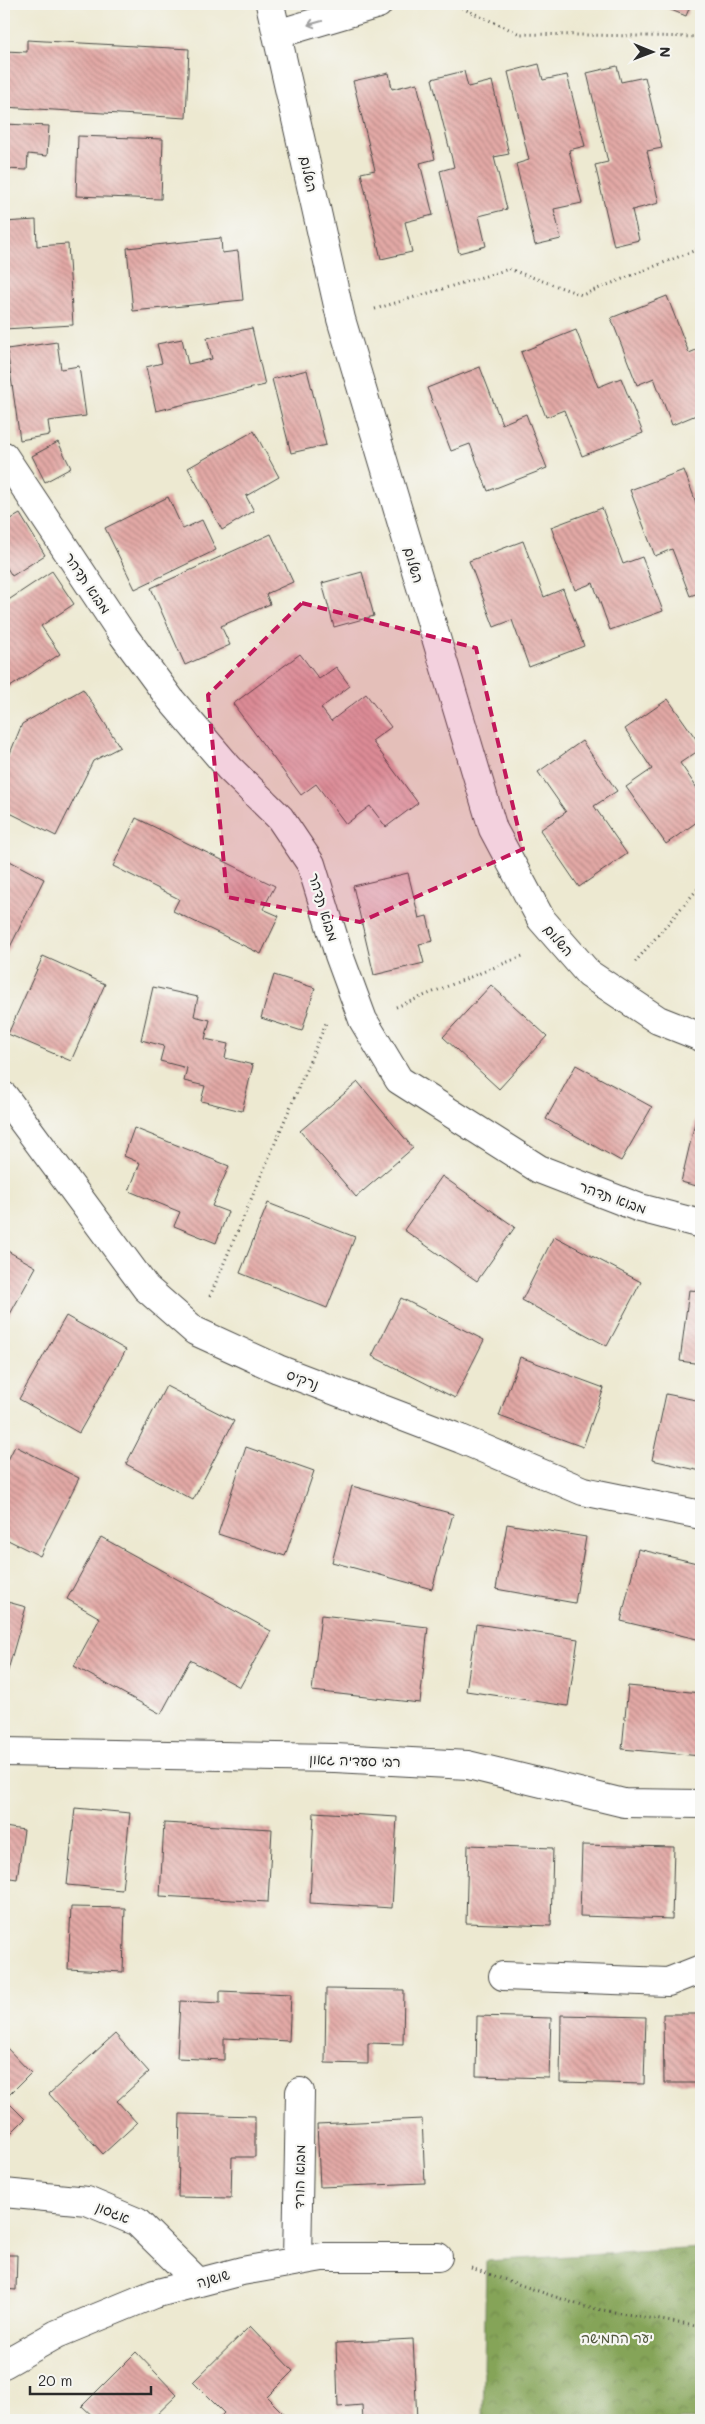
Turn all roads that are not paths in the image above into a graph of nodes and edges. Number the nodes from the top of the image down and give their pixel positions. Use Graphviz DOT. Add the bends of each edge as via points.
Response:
graph roads {
  1 [pos="270,4"];
  2 [pos="378,4"];
  3 [pos="277,34"];
  4 [pos="4,456"];
  5 [pos="701,1037"];
  6 [pos="4,1096"];
  7 [pos="701,1224"];
  8 [pos="701,1514"];
  9 [pos="4,1752"];
  10 [pos="701,1804"];
  11 [pos="701,1969"];
  12 [pos="503,1976"];
  13 [pos="300,2092"];
  14 [pos="4,2193"];
  15 [pos="438,2257"];
  16 [pos="297,2261"];
  17 [pos="198,2282"];
  18 [pos="4,2364"];
  1 -- 3 [label="street, השלום"];
  2 -- 3 [label="street, one-way"];
  3 -- 5 [label="street, השלום" via="340,319 494,829 541,919 589,974 658,1020"];
  4 -- 7 [label="street, מבוא תדהר" via="123,635 171,700 229,768 280,818 312,864 363,1020 399,1080 540,1169 640,1208"];
  6 -- 8 [label="street, נרקיס" via="146,1288 195,1331 278,1369 461,1439 583,1491"];
  9 -- 10 [label="street, רבי סעדיה גאון" via="335,1758 468,1765 624,1803"];
  11 -- 12 [label="street" via="668,1982"];
  13 -- 16 [label="street, מבוא הורד"];
  14 -- 17 [label="street, אגסון" via="86,2201 137,2222"];
  15 -- 16 [label="street, שושנה" via="322,2257"];
  16 -- 17 [label="street, שושנה"];
  17 -- 18 [label="street, שושנה" via="154,2294 75,2327"];
}
